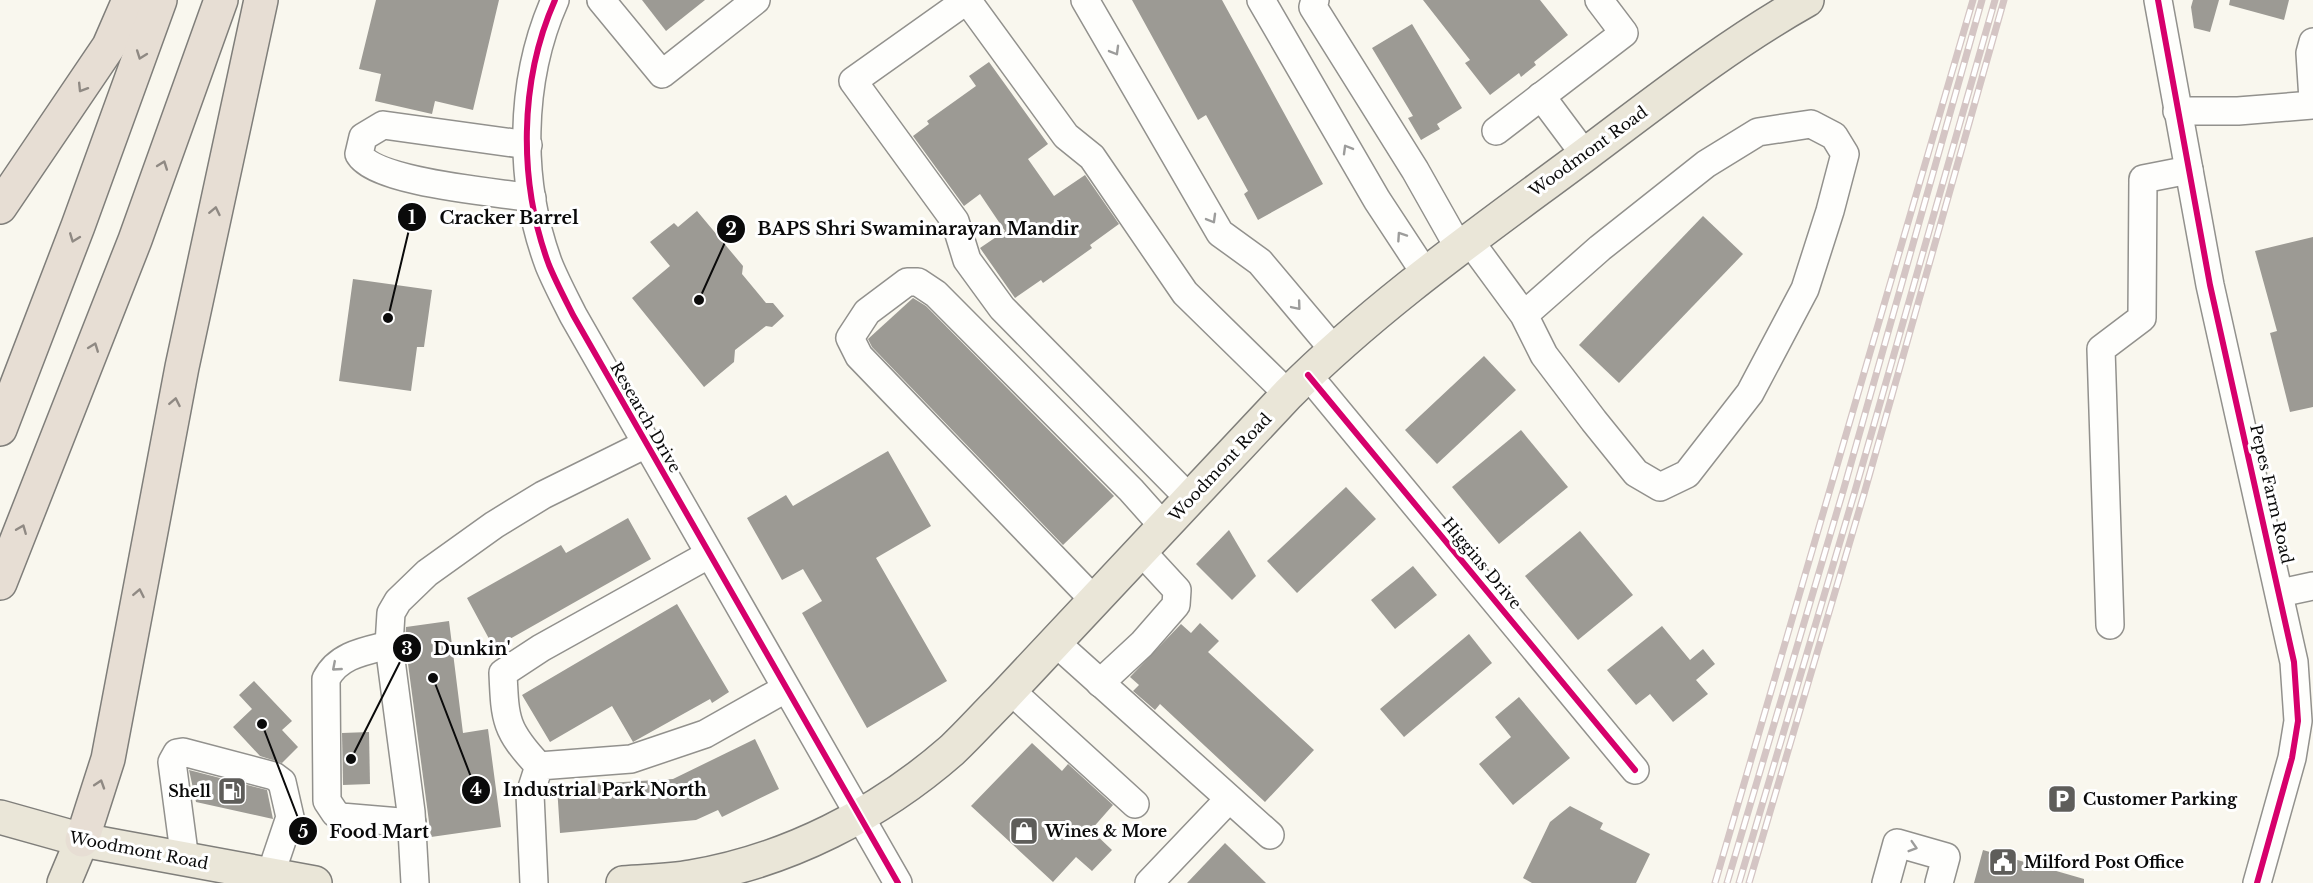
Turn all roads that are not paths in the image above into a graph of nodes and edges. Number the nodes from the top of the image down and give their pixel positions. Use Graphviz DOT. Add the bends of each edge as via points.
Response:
graph roads {
  1 [pos="129,0"];
  2 [pos="160,0"];
  3 [pos="221,0"];
  4 [pos="261,0"];
  5 [pos="555,0"];
  6 [pos="601,0"];
  7 [pos="756,0"];
  8 [pos="967,0"];
  9 [pos="1085,0"];
  10 [pos="1261,0"];
  11 [pos="1315,0"];
  12 [pos="1599,0"];
  13 [pos="1807,0"];
  14 [pos="2158,0"];
  15 [pos="2313,42"];
  16 [pos="1541,96"];
  17 [pos="2313,100"];
  18 [pos="2313,105"];
  19 [pos="2177,111"];
  20 [pos="1496,131"];
  21 [pos="528,145"];
  22 [pos="1585,154"];
  23 [pos="2189,170"];
  24 [pos="532,198"];
  25 [pos="0,207"];
  26 [pos="1464,244"];
  27 [pos="1425,273"];
  28 [pos="1524,315"];
  29 [pos="1334,350"];
  30 [pos="1298,384"];
  31 [pos="0,429"];
  32 [pos="646,444"];
  33 [pos="1190,499"];
  34 [pos="1164,527"];
  35 [pos="1141,551"];
  36 [pos="708,555"];
  37 [pos="0,583"];
  38 [pos="2313,586"];
  39 [pos="2280,593"];
  40 [pos="1094,600"];
  41 [pos="2110,625"];
  42 [pos="1055,642"];
  43 [pos="389,645"];
  44 [pos="2304,661"];
  45 [pos="1100,683"];
  46 [pos="785,689"];
  47 [pos="1010,690"];
  48 [pos="2303,760"];
  49 [pos="539,766"];
  50 [pos="1635,770"];
  51 [pos="1229,799"];
  52 [pos="1135,804"];
  53 [pos="859,814"];
  54 [pos="0,817"];
  55 [pos="412,823"];
  56 [pos="1270,835"];
  57 [pos="82,840"];
  58 [pos="185,860"];
  59 [pos="270,876"];
  60 [pos="691,880"];
  61 [pos="64,883"];
  62 [pos="315,883"];
  63 [pos="415,883"];
  64 [pos="534,883"];
  65 [pos="623,883"];
  66 [pos="898,883"];
  67 [pos="1149,883"];
  68 [pos="1886,883"];
  69 [pos="1939,883"];
  70 [pos="2257,883"];
  1 -- 25 [label="highway, one-way" via="109,46"];
  2 -- 31 [label="highway, one-way"];
  37 -- 3 [label="highway, one-way" via="135,240"];
  57 -- 4 [label="highway, one-way" via="108,759 182,367"];
  5 -- 21 [label="street, Research Drive" via="533,68"];
  6 -- 7 [label="street" via="662,74"];
  8 -- 30 [label="street, Higgins Drive" via="1066,136 1092,157 1185,293"];
  8 -- 33 [label="street" via="854,81 955,221 967,261 1002,308"];
  9 -- 29 [label="street, one-way" via="1220,233 1260,262"];
  27 -- 10 [label="street, one-way" via="1377,200"];
  11 -- 26 [label="street" via="1313,7"];
  12 -- 16 [label="street" via="1624,33"];
  13 -- 22 [label="main road, Woodmont Road" via="1691,75"];
  14 -- 19 [label="street"];
  15 -- 17 [label="street"];
  16 -- 20 [label="street"];
  16 -- 22 [label="street"];
  18 -- 19 [label="street"];
  19 -- 23 [label="street, Pepes Farm Road"];
  21 -- 24 [label="street, Research Drive"];
  21 -- 24 [label="street" via="383,125 363,137 359,154 363,163 401,178"];
  22 -- 26 [label="main road, Woodmont Road"];
  23 -- 39 [label="street, Pepes Farm Road"];
  23 -- 41 [label="street" via="2143,179 2142,318 2101,349"];
  24 -- 32 [label="street, Research Drive" via="549,265"];
  26 -- 27 [label="main road, Woodmont Road"];
  26 -- 28 [label="street"];
  27 -- 29 [label="main road, Woodmont Road"];
  28 -- 28 [label="street" via="1544,355 1636,473 1660,487 1688,474 1750,393 1805,289 1845,154 1834,136 1811,124 1758,132 1697,171"];
  29 -- 30 [label="main road, Woodmont Road"];
  30 -- 33 [label="main road, Woodmont Road"];
  30 -- 50 [label="street, Higgins Drive"];
  32 -- 36 [label="street, Research Drive"];
  32 -- 43 [label="street" via="543,495 427,573 391,613"];
  33 -- 34 [label="main road, Woodmont Road"];
  34 -- 35 [label="main road, Woodmont Road"];
  34 -- 40 [label="street" via="936,294 918,282 907,282 867,312 850,338 859,356"];
  35 -- 40 [label="main road, Woodmont Road"];
  35 -- 45 [label="street" via="1177,590 1176,605"];
  36 -- 46 [label="street, Research Drive"];
  36 -- 49 [label="street" via="503,673 505,718 522,748"];
  38 -- 39 [label="street"];
  39 -- 44 [label="street, Pepes Farm Road"];
  40 -- 42 [label="main road, Woodmont Road"];
  42 -- 45 [label="street"];
  42 -- 47 [label="main road, Woodmont Road"];
  43 -- 55 [label="street"];
  43 -- 55 [label="street, one-way" via="355,653 337,664 326,678 327,801 341,817"];
  44 -- 48 [label="street, Pepes Farm Road" via="2298,720"];
  45 -- 51 [label="street"];
  46 -- 49 [label="street" via="705,734 631,759"];
  46 -- 53 [label="street, Research Drive"];
  47 -- 52 [label="street"];
  47 -- 53 [label="main road, Woodmont Road" via="952,750"];
  48 -- 70 [label="street, Pepes Farm Road"];
  49 -- 64 [label="street" via="530,794"];
  51 -- 56 [label="street"];
  51 -- 67 [label="street"];
  53 -- 60 [label="main road, Woodmont Road" via="826,834 772,857"];
  53 -- 66 [label="street, Research Drive"];
  54 -- 57 [label="main road, Woodmont Road"];
  55 -- 63 [label="street"];
  57 -- 58 [label="main road, Woodmont Road"];
  57 -- 61 [label="main road"];
  58 -- 59 [label="main road, Woodmont Road"];
  58 -- 59 [label="street" via="172,762 177,753 183,752 274,776 282,782 290,817"];
  59 -- 62 [label="main road, Woodmont Road"];
  60 -- 65 [label="main road, Woodmont Road"];
  68 -- 69 [label="street, one-way" via="1897,843 1946,857"];
}
